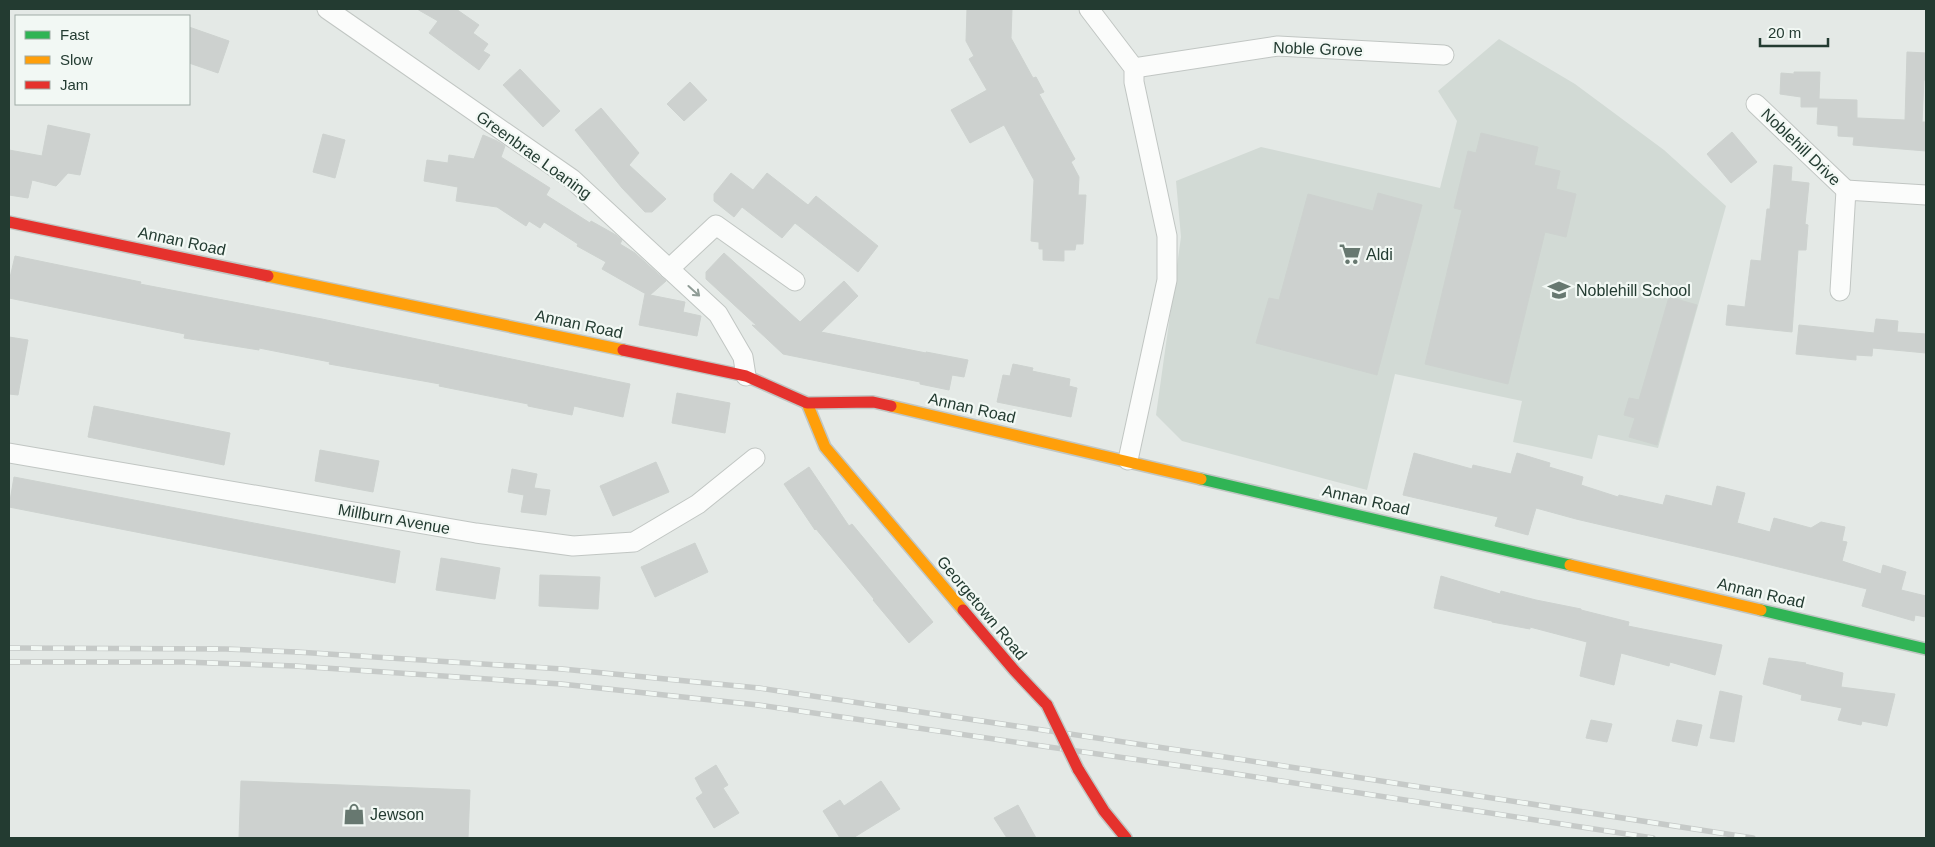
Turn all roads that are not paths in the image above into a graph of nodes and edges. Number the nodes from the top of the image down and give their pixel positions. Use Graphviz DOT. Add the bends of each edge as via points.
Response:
graph roads {
  1 [pos="327,9"];
  2 [pos="1089,9"];
  3 [pos="1444,55"];
  4 [pos="1134,68"];
  5 [pos="1756,104"];
  6 [pos="1846,190"];
  7 [pos="1926,195"];
  8 [pos="9,222"];
  9 [pos="670,269"];
  10 [pos="795,281"];
  11 [pos="1840,291"];
  12 [pos="746,376"];
  13 [pos="806,404"];
  14 [pos="9,453"];
  15 [pos="755,458"];
  16 [pos="1128,460"];
  17 [pos="1926,649"];
  18 [pos="1126,838"];
  1 -- 9 [label="street, Greenbrae Loaning" via="572,179"];
  2 -- 4 [label="street"];
  3 -- 4 [label="street, Noble Grove" via="1278,46"];
  4 -- 16 [label="street" via="1134,82 1167,236 1167,280"];
  5 -- 6 [label="street, Noblehill Drive"];
  6 -- 7 [label="street, Noblehill Drive"];
  6 -- 11 [label="street, Noblehill Drive"];
  8 -- 12 [label="main road, Annan Road"];
  9 -- 10 [label="street" via="716,225"];
  9 -- 12 [label="street, Greenbrae Loaning, one-way" via="718,314 743,357"];
  12 -- 13 [label="main road, Annan Road"];
  13 -- 16 [label="main road, Annan Road" via="873,402"];
  13 -- 18 [label="main road, Georgetown Road, bridge" via="825,447 1047,705 1078,769 1104,812"];
  14 -- 15 [label="street, Millburn Avenue" via="476,533 573,546 634,542 698,504"];
  16 -- 17 [label="main road, Annan Road"];
}
